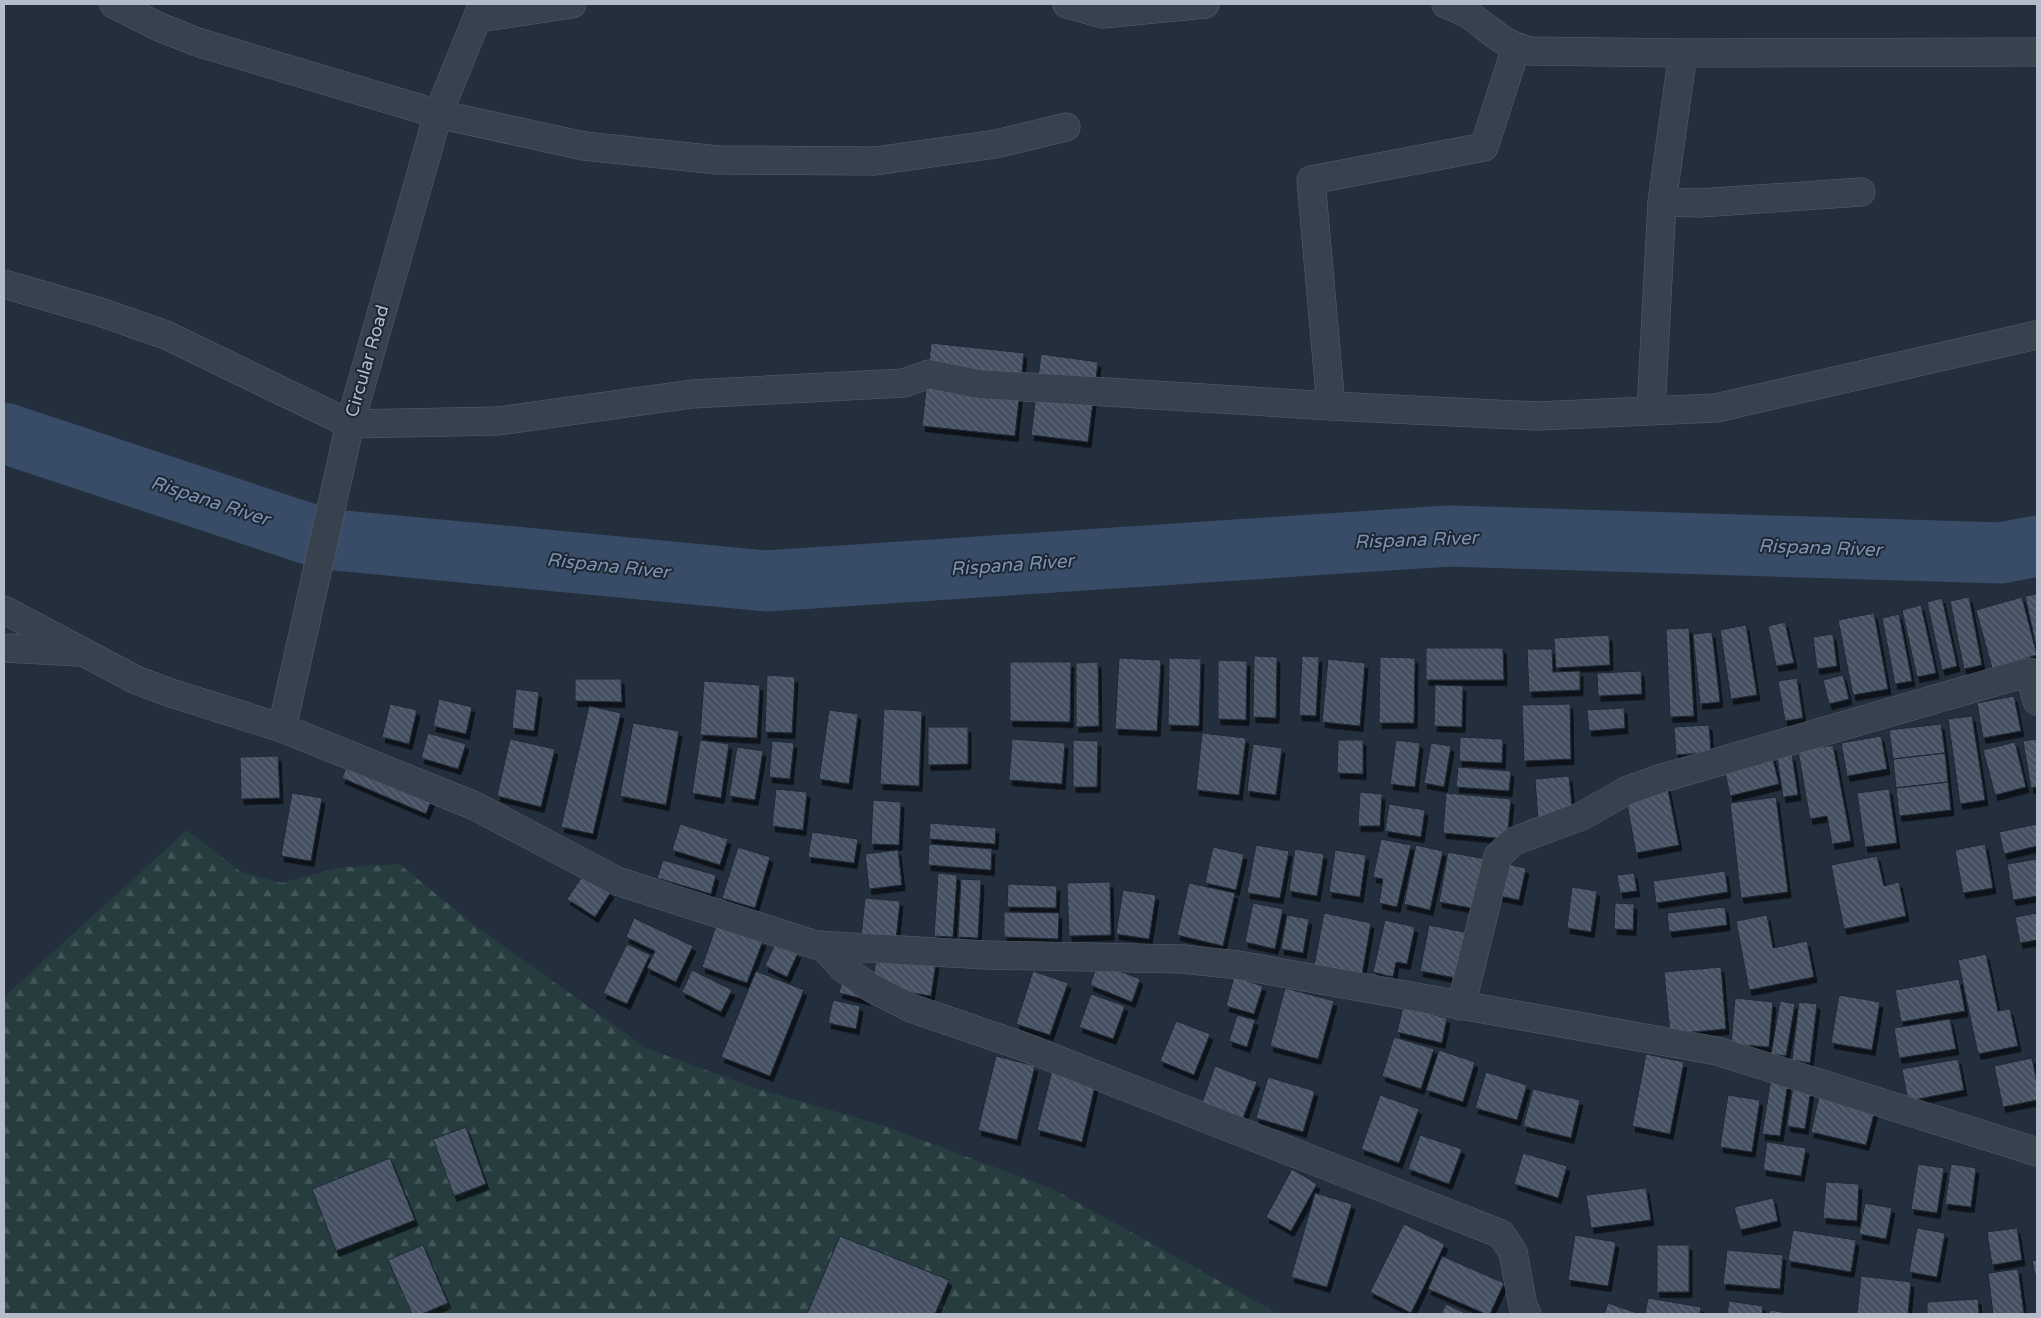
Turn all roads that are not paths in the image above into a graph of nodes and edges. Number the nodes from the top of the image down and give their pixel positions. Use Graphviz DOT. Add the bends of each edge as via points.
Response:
graph roads {
  1 [pos="114,4"];
  2 [pos="572,4"];
  3 [pos="1067,4"];
  4 [pos="1205,4"];
  5 [pos="1446,4"];
  6 [pos="481,11"];
  7 [pos="1516,48"];
  8 [pos="2037,52"];
  9 [pos="1683,53"];
  10 [pos="438,114"];
  11 [pos="1066,127"];
  12 [pos="1861,192"];
  13 [pos="1662,202"];
  14 [pos="4,284"];
  15 [pos="2037,335"];
  16 [pos="1331,406"];
  17 [pos="1652,411"];
  18 [pos="350,424"];
  19 [pos="4,610"];
  20 [pos="4,648"];
  21 [pos="86,653"];
  22 [pos="2036,692"];
  23 [pos="282,728"];
  24 [pos="822,945"];
  25 [pos="1460,1006"];
  26 [pos="2037,1152"];
  27 [pos="1527,1314"];
  1 -- 10 [label="street" via="156,26 197,42"];
  2 -- 6 [label="street"];
  3 -- 4 [label="street" via="1103,14"];
  5 -- 7 [label="street" via="1467,14 1500,40"];
  6 -- 10 [label="street, Circular Road"];
  7 -- 9 [label="street" via="1531,51"];
  7 -- 16 [label="street" via="1484,147 1311,180"];
  8 -- 9 [label="street"];
  9 -- 13 [label="street"];
  10 -- 11 [label="street" via="584,146 718,160 875,161 996,144"];
  10 -- 18 [label="street, Circular Road"];
  12 -- 13 [label="street" via="1700,203"];
  13 -- 17 [label="street"];
  14 -- 18 [label="street" via="166,335"];
  15 -- 17 [label="street" via="1716,408"];
  16 -- 17 [label="street" via="1537,416"];
  16 -- 18 [label="street" via="978,384 930,374 904,383 692,394 498,421"];
  18 -- 23 [label="street, Circular Road"];
  19 -- 21 [label="street"];
  20 -- 21 [label="street"];
  21 -- 23 [label="street" via="136,680"];
  22 -- 25 [label="street" via="2029,672 1658,779 1626,791 1582,816 1514,841 1498,856"];
  23 -- 24 [label="street" via="475,806 617,881"];
  24 -- 25 [label="street" via="1238,965"];
  24 -- 27 [label="street" via="843,968 870,987 911,1008 1022,1046 1501,1234 1513,1252"];
  25 -- 26 [label="street" via="1717,1051"];
}
